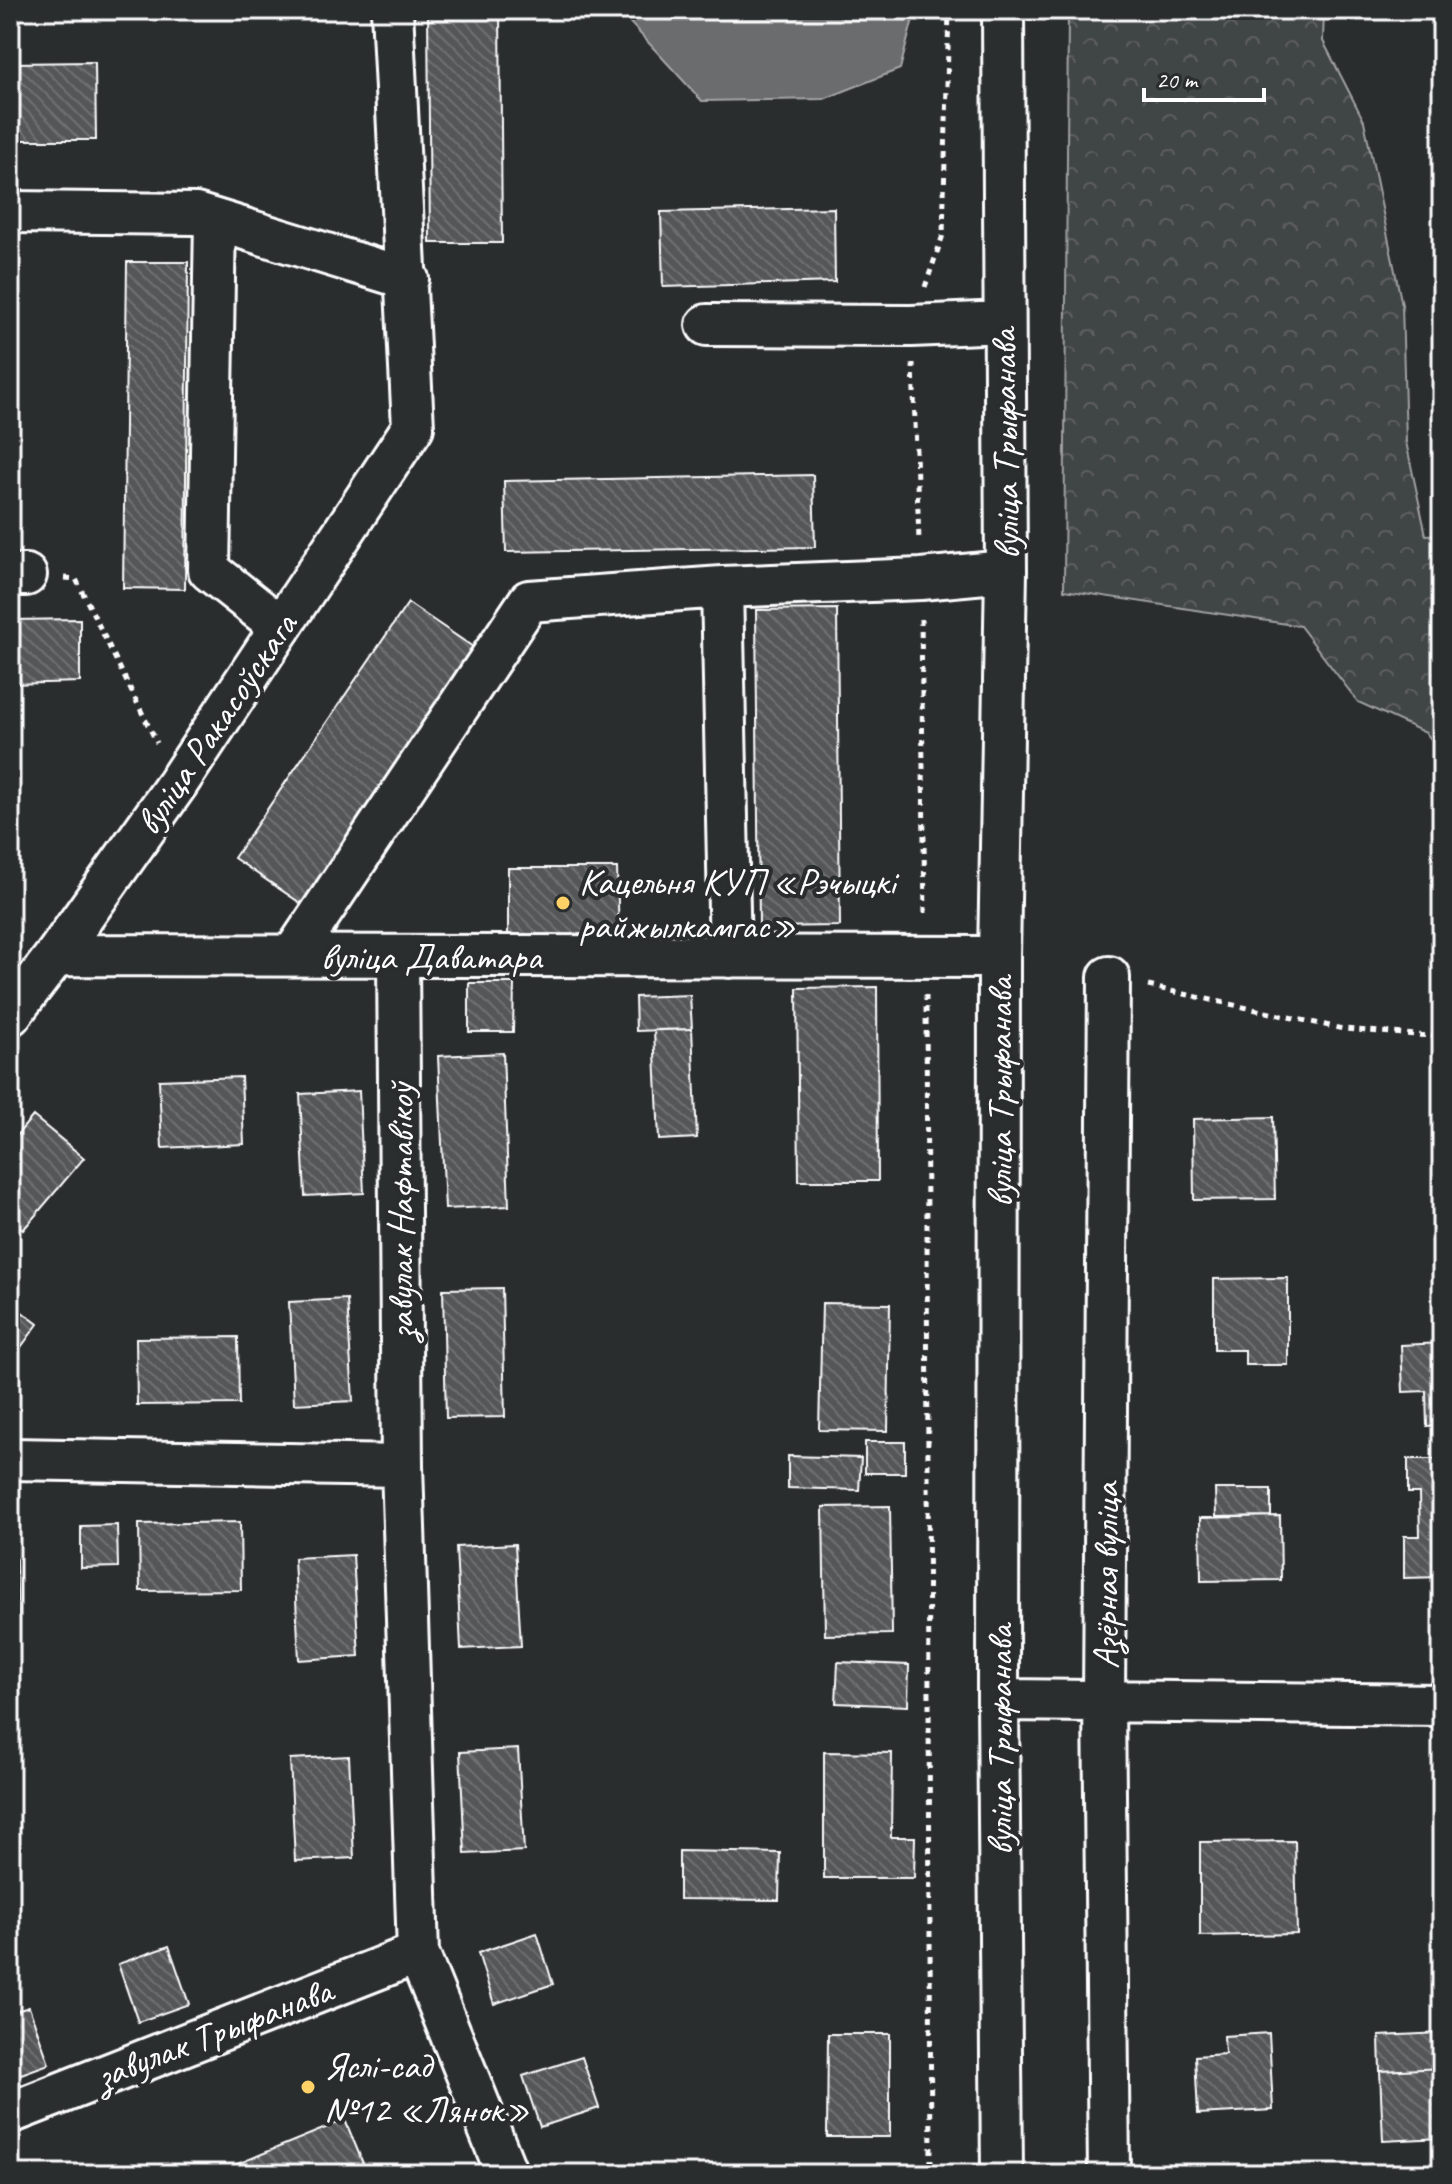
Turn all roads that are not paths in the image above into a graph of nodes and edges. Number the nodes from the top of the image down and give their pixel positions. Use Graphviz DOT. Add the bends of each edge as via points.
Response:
graph roads {
  1 [pos="392,10"];
  2 [pos="1003,10"];
  3 [pos="10,212"];
  4 [pos="215,220"];
  5 [pos="408,279"];
  6 [pos="1004,322"];
  7 [pos="707,325"];
  8 [pos="1006,571"];
  9 [pos="722,587"];
  10 [pos="281,627"];
  11 [pos="56,955"];
  12 [pos="293,955"];
  13 [pos="398,956"];
  14 [pos="730,957"];
  15 [pos="999,957"];
  16 [pos="1109,977"];
  17 [pos="10,1015"];
  18 [pos="10,1459"];
  19 [pos="402,1466"];
  20 [pos="998,1700"];
  21 [pos="1104,1701"];
  22 [pos="1442,1705"];
  23 [pos="418,1953"];
  24 [pos="10,2113"];
  25 [pos="507,2174"];
  26 [pos="1002,2174"];
  27 [pos="1109,2174"];
  1 -- 5 [label="street"];
  2 -- 6 [label="street, вуліца Трыфанава"];
  3 -- 4 [label="street" via="196,214"];
  4 -- 5 [label="street"];
  4 -- 10 [label="street" via="209,570"];
  5 -- 10 [label="street, вуліца Ракасоўскага" via="413,427"];
  6 -- 7 [label="street"];
  6 -- 8 [label="street, вуліца Трыфанава"];
  8 -- 9 [label="street"];
  8 -- 15 [label="street, вуліца Трыфанава"];
  9 -- 12 [label="street" via="529,601"];
  9 -- 14 [label="street"];
  10 -- 11 [label="street, вуліца Ракасоўскага"];
  11 -- 12 [label="street, вуліца Даватара"];
  11 -- 17 [label="street, вуліца Ракасоўскага"];
  12 -- 13 [label="street, вуліца Даватара"];
  13 -- 14 [label="street, вуліца Даватара"];
  13 -- 19 [label="street, завулак Нафтавікоў"];
  14 -- 15 [label="street, вуліца Даватара"];
  15 -- 20 [label="street, вуліца Трыфанава"];
  16 -- 21 [label="street, Азёрная вуліца"];
  18 -- 19 [label="street"];
  19 -- 23 [label="street, завулак Нафтавікоў"];
  20 -- 21 [label="street"];
  20 -- 26 [label="street, вуліца Трыфанава"];
  21 -- 22 [label="street"];
  21 -- 27 [label="street, Азёрная вуліца"];
  23 -- 24 [label="street, завулак Трыфанава"];
  23 -- 25 [label="street"];
}
